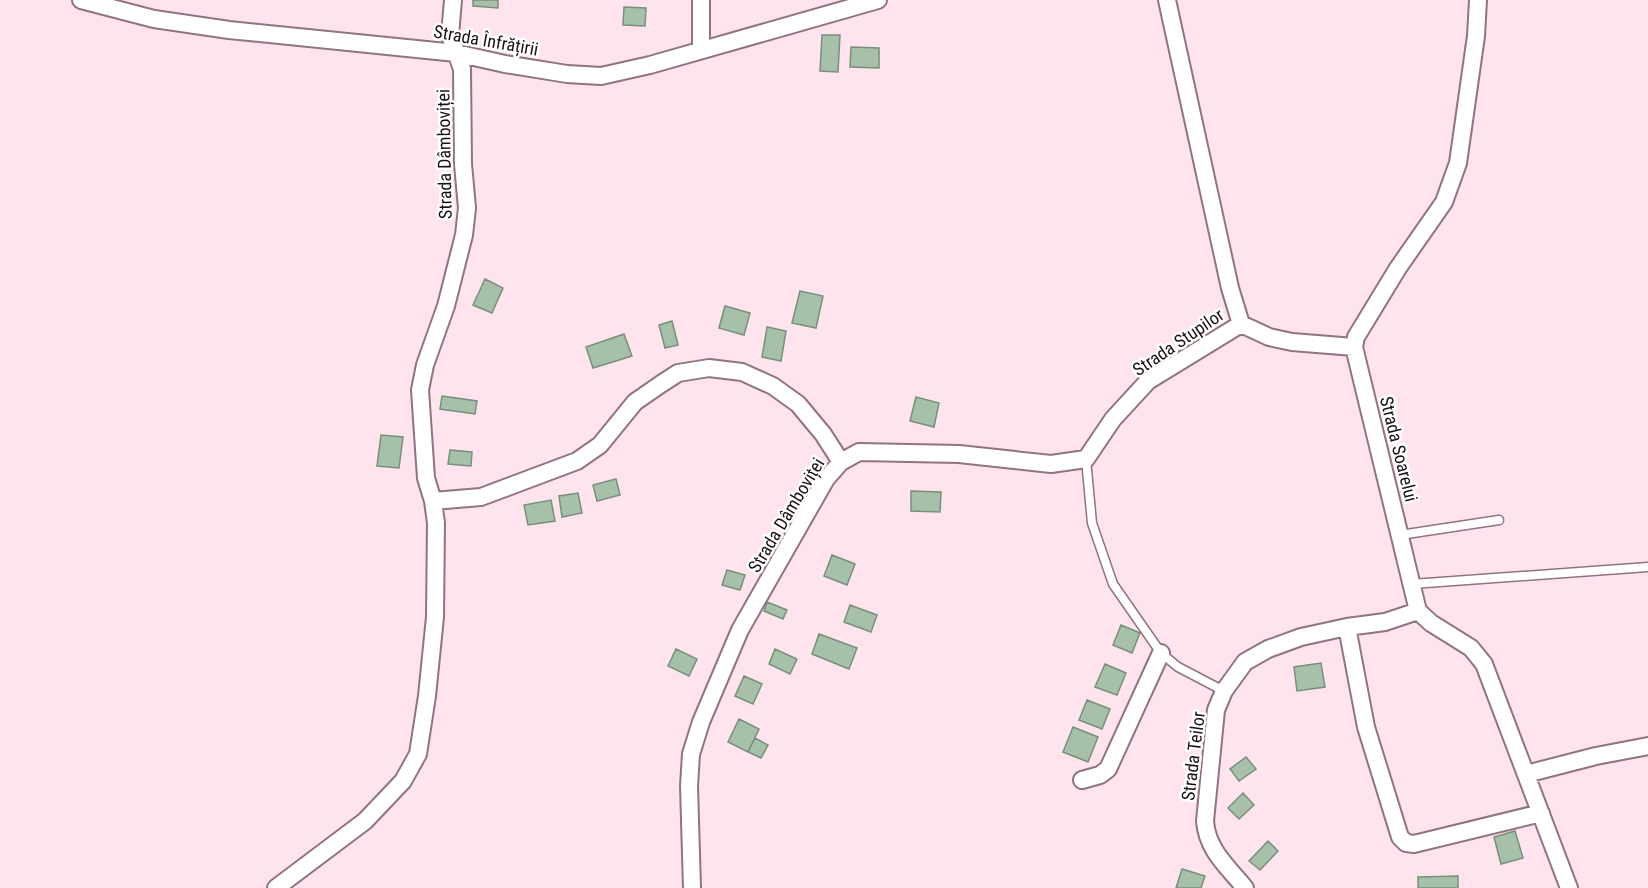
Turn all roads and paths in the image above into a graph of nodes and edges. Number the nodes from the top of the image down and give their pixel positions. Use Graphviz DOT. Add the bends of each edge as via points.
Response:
graph roads {
  1 [pos="81,0"];
  2 [pos="453,0"];
  3 [pos="701,0"];
  4 [pos="878,0"];
  5 [pos="1167,0"];
  6 [pos="1478,0"];
  7 [pos="701,50"];
  8 [pos="456,53"];
  9 [pos="1240,324"];
  10 [pos="1354,347"];
  11 [pos="1086,459"];
  12 [pos="841,462"];
  13 [pos="433,501"];
  14 [pos="1498,520"];
  15 [pos="1400,536"];
  16 [pos="1648,567"];
  17 [pos="1412,584"];
  18 [pos="1418,611"];
  19 [pos="1347,627"];
  20 [pos="1161,653"];
  21 [pos="1224,692"];
  22 [pos="1648,746"];
  23 [pos="1526,774"];
  24 [pos="1082,780"];
  25 [pos="1541,813"];
  26 [pos="276,888"];
  27 [pos="692,888"];
  28 [pos="1245,888"];
  29 [pos="1569,888"];
  1 -- 8 [label="street, Strada Înfrățirii" via="154,19 229,30"];
  2 -- 8 [label="street, Strada Dâmboviței" via="450,35"];
  3 -- 7 [label="street"];
  4 -- 7 [label="street, Strada Înfrățirii"];
  5 -- 9 [label="street, Strada Stupilor"];
  6 -- 10 [label="street" via="1458,163 1444,202 1392,278 1356,337"];
  7 -- 8 [label="street, Strada Înfrățirii" via="601,76 567,74"];
  8 -- 13 [label="street, Strada Dâmboviței" via="462,69 467,208 446,306 420,390 426,478"];
  9 -- 10 [label="street" via="1292,342"];
  9 -- 11 [label="street, Strada Stupilor" via="1148,381 1113,419"];
  10 -- 15 [label="street, Strada Soarelui"];
  11 -- 12 [label="street" via="1051,464 959,454 878,451 859,452"];
  11 -- 20 [label="lane" via="1092,523 1113,584"];
  12 -- 13 [label="street, Strada Dâmboviței" via="824,434 798,404 773,386 742,372 709,368 678,373 652,390 635,402 600,445 577,461 481,497"];
  12 -- 27 [label="street, Strada Dâmboviței" via="826,479 740,630 701,722 691,754 689,786"];
  13 -- 26 [label="street" via="435,617 418,754 403,781 366,821"];
  14 -- 15 [label="lane"];
  15 -- 17 [label="street, Strada Soarelui"];
  16 -- 17 [label="lane"];
  17 -- 18 [label="street, Strada Soarelui"];
  18 -- 19 [label="street, Strada Teilor" via="1385,622"];
  18 -- 23 [label="street" via="1471,648 1484,664"];
  19 -- 21 [label="street, Strada Teilor" via="1268,649 1245,662"];
  19 -- 25 [label="street" via="1365,727 1400,837 1406,843"];
  20 -- 21 [label="lane"];
  20 -- 24 [label="street" via="1108,769 1100,776"];
  21 -- 28 [label="street, Strada Teilor" via="1216,710 1204,821 1213,850"];
  22 -- 23 [label="street"];
  23 -- 25 [label="street"];
  25 -- 29 [label="street"];
}
